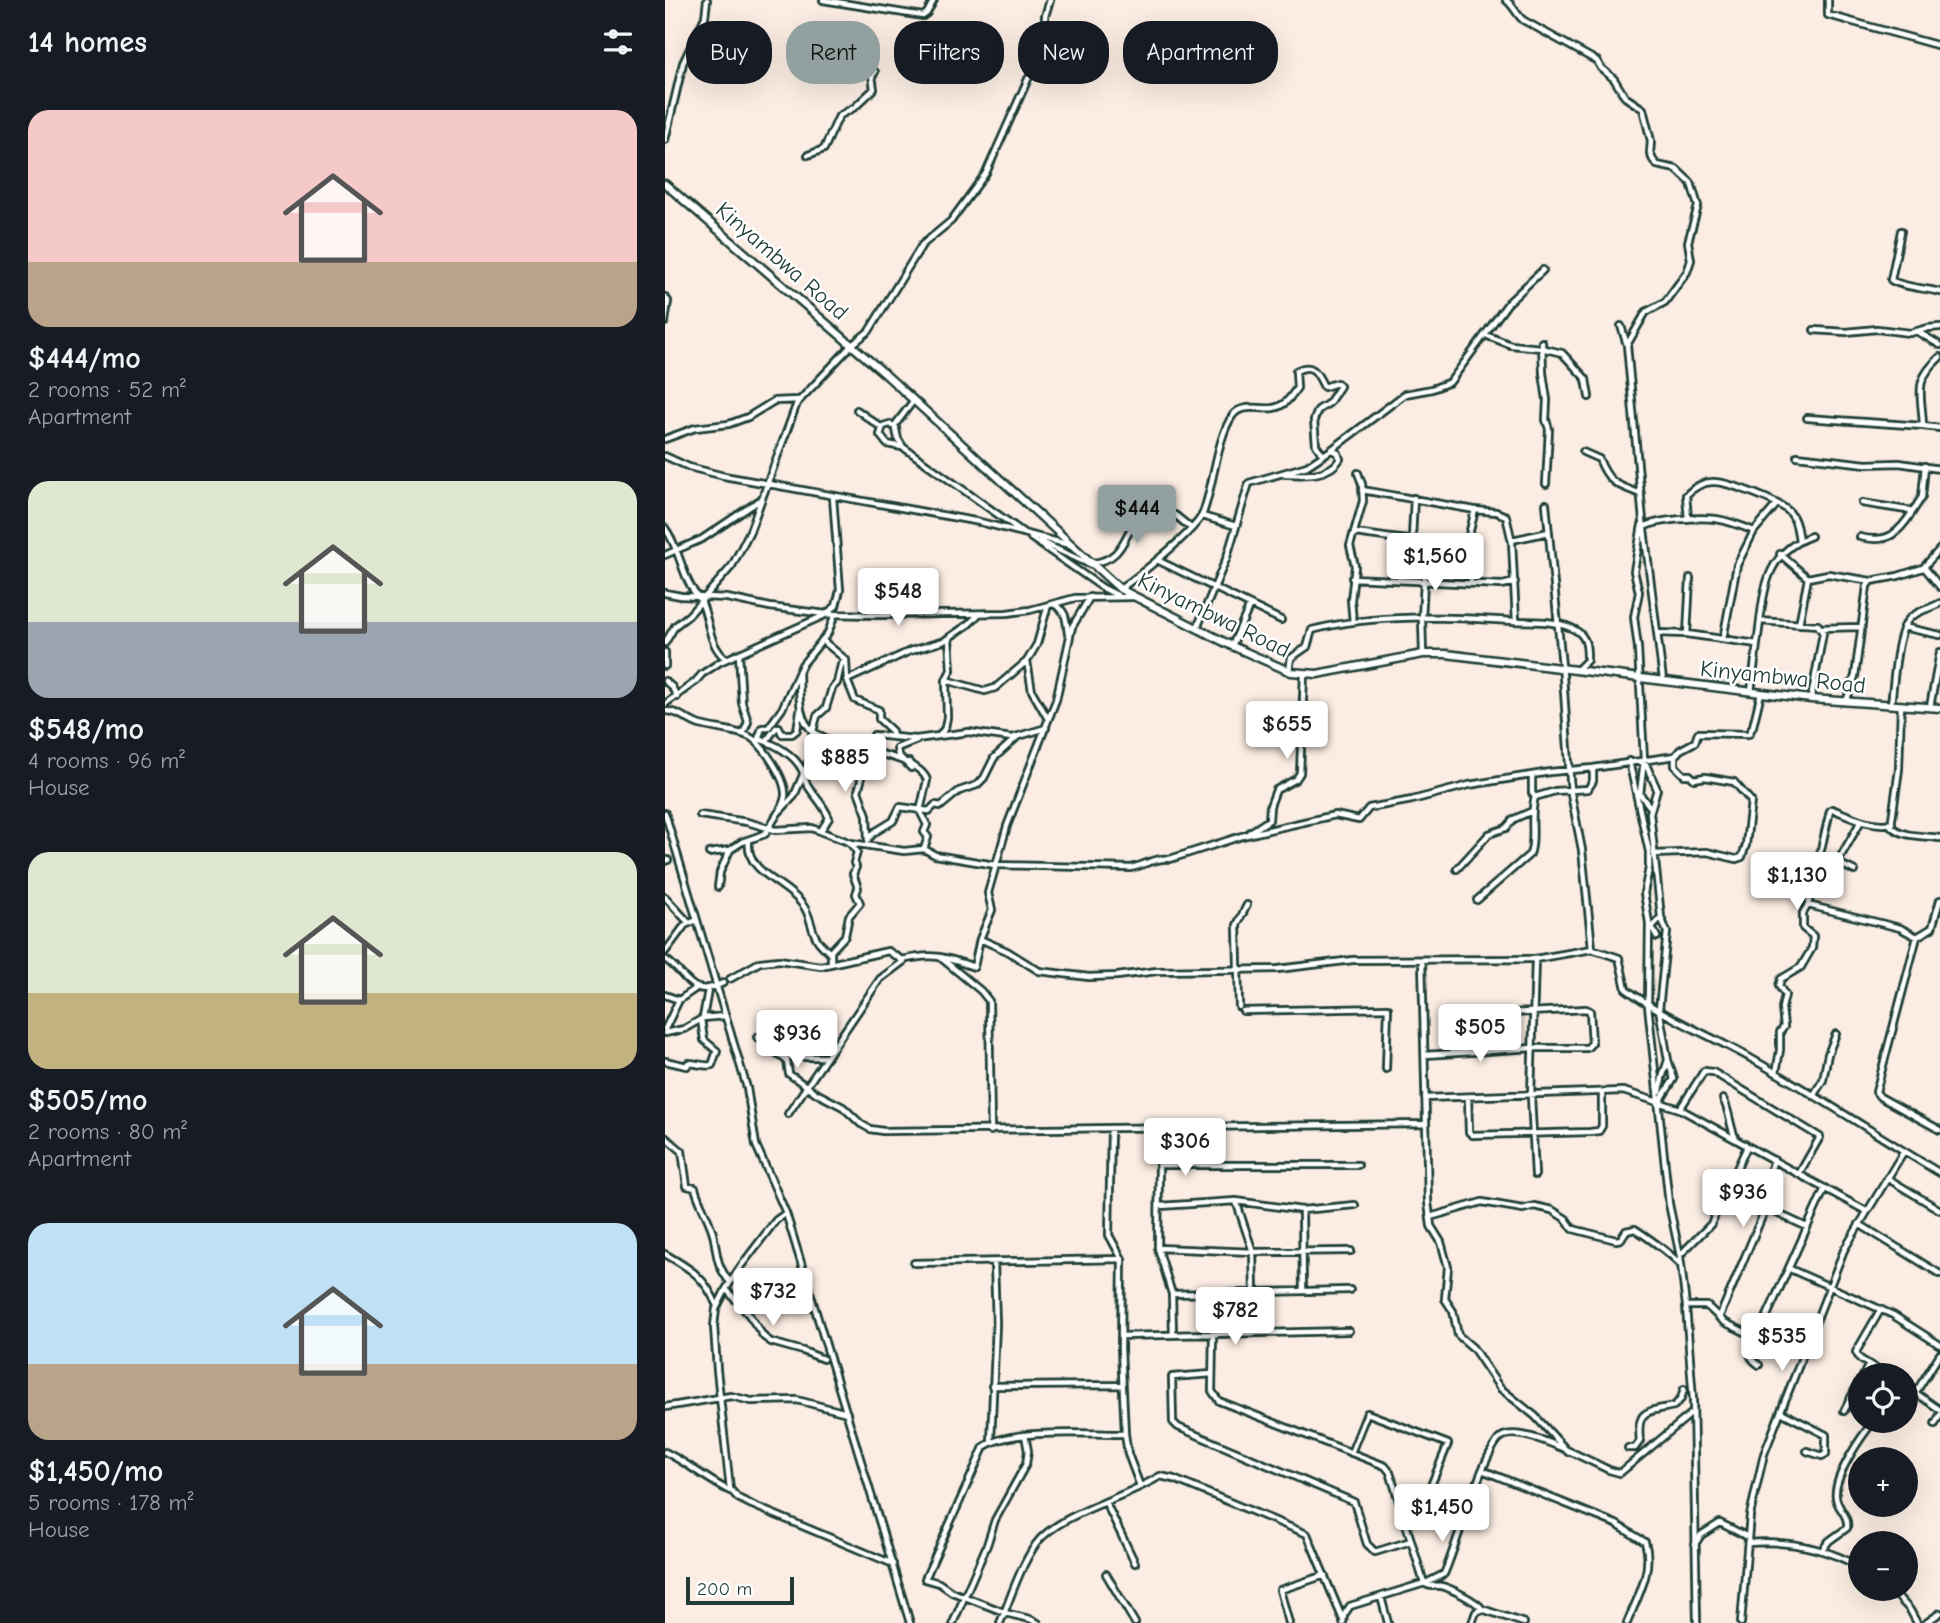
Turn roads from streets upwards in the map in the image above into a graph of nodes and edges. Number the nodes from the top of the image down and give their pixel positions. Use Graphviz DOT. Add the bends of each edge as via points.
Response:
graph roads {
  1 [pos="707,0"];
  2 [pos="823,0"];
  3 [pos="934,0"];
  4 [pos="1050,0"];
  5 [pos="1506,0"];
  6 [pos="1828,0"];
  7 [pos="1940,46"];
  8 [pos="873,84"];
  9 [pos="665,140"];
  10 [pos="809,155"];
  11 [pos="665,184"];
  12 [pos="1901,230"];
  13 [pos="1542,270"];
  14 [pos="1940,292"];
  15 [pos="665,297"];
  16 [pos="665,322"];
  17 [pos="1621,326"];
  18 [pos="1940,327"];
  19 [pos="1814,330"];
  20 [pos="1918,332"];
  21 [pos="1489,336"];
  22 [pos="1542,342"];
  23 [pos="851,344"];
  24 [pos="1627,345"];
  25 [pos="1940,345"];
  26 [pos="1543,348"];
  27 [pos="1940,357"];
  28 [pos="1589,397"];
  29 [pos="799,400"];
  30 [pos="914,400"];
  31 [pos="856,410"];
  32 [pos="1807,418"];
  33 [pos="1923,426"];
  34 [pos="882,428"];
  35 [pos="1940,428"];
  36 [pos="896,429"];
  37 [pos="665,439"];
  38 [pos="903,447"];
  39 [pos="1331,450"];
  40 [pos="1583,452"];
  41 [pos="1323,455"];
  42 [pos="665,456"];
  43 [pos="1797,456"];
  44 [pos="1924,466"];
  45 [pos="1940,469"];
  46 [pos="1357,473"];
  47 [pos="1281,474"];
  48 [pos="1546,484"];
  49 [pos="766,485"];
  50 [pos="1362,490"];
  51 [pos="1641,494"];
  52 [pos="833,497"];
  53 [pos="1413,498"];
  54 [pos="761,500"];
  55 [pos="1862,503"];
  56 [pos="1546,504"];
  57 [pos="1777,504"];
  58 [pos="1475,510"];
  59 [pos="1913,511"];
  60 [pos="1202,516"];
  61 [pos="1688,519"];
  62 [pos="1644,524"];
  63 [pos="1236,526"];
  64 [pos="665,528"];
  65 [pos="1191,528"];
  66 [pos="1754,531"];
  67 [pos="1549,532"];
  68 [pos="1355,533"];
  69 [pos="1028,536"];
  70 [pos="1811,536"];
  71 [pos="1860,537"];
  72 [pos="1412,538"];
  73 [pos="1468,539"];
  74 [pos="1511,540"];
  75 [pos="1799,540"];
  76 [pos="1426,544"];
  77 [pos="1075,546"];
  78 [pos="677,549"];
  79 [pos="1940,549"];
  80 [pos="1780,554"];
  81 [pos="665,555"];
  82 [pos="1157,560"];
  83 [pos="1094,564"];
  84 [pos="1924,567"];
  85 [pos="1352,578"];
  86 [pos="1690,578"];
  87 [pos="1808,578"];
  88 [pos="1423,580"];
  89 [pos="1871,581"];
  90 [pos="1471,582"];
  91 [pos="1515,582"];
  92 [pos="1940,587"];
  93 [pos="1215,588"];
  94 [pos="1119,589"];
  95 [pos="665,594"];
  96 [pos="1090,597"];
  97 [pos="1121,597"];
  98 [pos="1134,597"];
  99 [pos="701,599"];
  100 [pos="1940,603"];
  101 [pos="1050,604"];
  102 [pos="1250,605"];
  103 [pos="830,614"];
  104 [pos="978,615"];
  105 [pos="1422,619"];
  106 [pos="1281,620"];
  107 [pos="1516,621"];
  108 [pos="1760,621"];
  109 [pos="1353,622"];
  110 [pos="1799,624"];
  111 [pos="1557,625"];
  112 [pos="1861,627"];
  113 [pos="1197,628"];
  114 [pos="1819,628"];
  115 [pos="1903,628"];
  116 [pos="1657,633"];
  117 [pos="1687,634"];
  118 [pos="1940,635"];
  119 [pos="949,639"];
  120 [pos="1068,639"];
  121 [pos="1723,639"];
  122 [pos="822,640"];
  123 [pos="665,643"];
  124 [pos="1756,644"];
  125 [pos="1232,646"];
  126 [pos="665,652"];
  127 [pos="1940,652"];
  128 [pos="739,653"];
  129 [pos="1423,654"];
  130 [pos="726,659"];
  131 [pos="846,660"];
  132 [pos="1027,660"];
  133 [pos="665,666"];
  134 [pos="1561,667"];
  135 [pos="1578,669"];
  136 [pos="799,671"];
  137 [pos="1289,671"];
  138 [pos="1304,674"];
  139 [pos="1639,678"];
  140 [pos="847,680"];
  141 [pos="946,680"];
  142 [pos="665,681"];
  143 [pos="1663,681"];
  144 [pos="1751,692"];
  145 [pos="1761,693"];
  146 [pos="677,696"];
  147 [pos="1811,699"];
  148 [pos="1846,702"];
  149 [pos="665,704"];
  150 [pos="1891,704"];
  151 [pos="1901,705"];
  152 [pos="1930,707"];
  153 [pos="801,708"];
  154 [pos="1940,708"];
  155 [pos="665,711"];
  156 [pos="1049,720"];
  157 [pos="1047,728"];
  158 [pos="813,732"];
  159 [pos="743,734"];
  160 [pos="940,735"];
  161 [pos="893,737"];
  162 [pos="1016,737"];
  163 [pos="922,739"];
  164 [pos="758,740"];
  165 [pos="768,740"];
  166 [pos="858,750"];
  167 [pos="869,752"];
  168 [pos="1675,756"];
  169 [pos="1644,760"];
  170 [pos="1629,761"];
  171 [pos="907,762"];
  172 [pos="1593,768"];
  173 [pos="1569,769"];
  174 [pos="804,776"];
  175 [pos="1532,776"];
  176 [pos="1571,790"];
  177 [pos="1535,797"];
  178 [pos="1651,807"];
  179 [pos="780,811"];
  180 [pos="920,811"];
  181 [pos="1532,811"];
  182 [pos="665,813"];
  183 [pos="700,815"];
  184 [pos="1269,820"];
  185 [pos="1860,821"];
  186 [pos="1892,823"];
  187 [pos="768,829"];
  188 [pos="818,829"];
  189 [pos="1279,829"];
  190 [pos="1245,836"];
  191 [pos="1940,838"];
  192 [pos="749,841"];
  193 [pos="849,842"];
  194 [pos="868,842"];
  195 [pos="924,849"];
  196 [pos="730,850"];
  197 [pos="709,853"];
  198 [pos="1654,854"];
  199 [pos="1818,856"];
  200 [pos="1835,862"];
  201 [pos="995,864"];
  202 [pos="1457,869"];
  203 [pos="1855,871"];
  204 [pos="718,887"];
  205 [pos="665,897"];
  206 [pos="1477,900"];
  207 [pos="1940,900"];
  208 [pos="1247,905"];
  209 [pos="1808,905"];
  210 [pos="1661,917"];
  211 [pos="697,920"];
  212 [pos="688,922"];
  213 [pos="1657,937"];
  214 [pos="1917,937"];
  215 [pos="980,939"];
  216 [pos="1592,949"];
  217 [pos="665,952"];
  218 [pos="831,955"];
  219 [pos="938,956"];
  220 [pos="665,959"];
  221 [pos="1535,959"];
  222 [pos="1422,960"];
  223 [pos="904,961"];
  224 [pos="831,963"];
  225 [pos="1238,969"];
  226 [pos="730,979"];
  227 [pos="723,983"];
  228 [pos="716,987"];
  229 [pos="695,988"];
  230 [pos="708,990"];
  231 [pos="665,995"];
  232 [pos="673,998"];
  233 [pos="680,1000"];
  234 [pos="665,1002"];
  235 [pos="1648,1005"];
  236 [pos="1659,1009"];
  237 [pos="1533,1011"];
  238 [pos="725,1016"];
  239 [pos="702,1018"];
  240 [pos="665,1031"];
  241 [pos="1836,1034"];
  242 [pos="757,1037"];
  243 [pos="1533,1048"];
  244 [pos="775,1051"];
  245 [pos="1472,1051"];
  246 [pos="1425,1055"];
  247 [pos="827,1057"];
  248 [pos="1668,1060"];
  249 [pos="665,1061"];
  250 [pos="1386,1069"];
  251 [pos="1776,1073"];
  252 [pos="807,1086"];
  253 [pos="1602,1092"];
  254 [pos="1531,1096"];
  255 [pos="1813,1096"];
  256 [pos="1468,1097"];
  257 [pos="1425,1098"];
  258 [pos="1723,1099"];
  259 [pos="1660,1102"];
  260 [pos="1680,1109"];
  261 [pos="788,1114"];
  262 [pos="1425,1124"];
  263 [pos="1111,1128"];
  264 [pos="1940,1130"];
  265 [pos="992,1131"];
  266 [pos="1534,1133"];
  267 [pos="665,1137"];
  268 [pos="1735,1137"];
  269 [pos="1741,1141"];
  270 [pos="1904,1152"];
  271 [pos="1774,1160"];
  272 [pos="1358,1165"];
  273 [pos="1940,1172"];
  274 [pos="1799,1174"];
  275 [pos="1535,1175"];
  276 [pos="1887,1178"];
  277 [pos="1825,1188"];
  278 [pos="1237,1201"];
  279 [pos="1355,1205"];
  280 [pos="1160,1206"];
  281 [pos="1302,1210"];
  282 [pos="1940,1210"];
  283 [pos="1866,1211"];
  284 [pos="1765,1212"];
  285 [pos="786,1213"];
  286 [pos="1430,1217"];
  287 [pos="1859,1224"];
  288 [pos="1807,1227"];
  289 [pos="1158,1248"];
  290 [pos="1303,1251"];
  291 [pos="1351,1251"];
  292 [pos="1253,1252"];
  293 [pos="665,1254"];
  294 [pos="1680,1255"];
  295 [pos="1122,1259"];
  296 [pos="993,1262"];
  297 [pos="914,1263"];
  298 [pos="1681,1265"];
  299 [pos="1790,1269"];
  300 [pos="1940,1274"];
  301 [pos="730,1282"];
  302 [pos="1830,1286"];
  303 [pos="726,1289"];
  304 [pos="1350,1290"];
  305 [pos="1303,1291"];
  306 [pos="1254,1292"];
  307 [pos="1172,1294"];
  308 [pos="717,1306"];
  309 [pos="1686,1306"];
  310 [pos="1881,1309"];
  311 [pos="1719,1318"];
  312 [pos="1349,1331"];
  313 [pos="1213,1334"];
  314 [pos="1173,1335"];
  315 [pos="1121,1336"];
  316 [pos="1755,1337"];
  317 [pos="1940,1345"];
  318 [pos="1940,1354"];
  319 [pos="823,1360"];
  320 [pos="1867,1363"];
  321 [pos="1759,1364"];
  322 [pos="1212,1374"];
  323 [pos="1122,1385"];
  324 [pos="992,1386"];
  325 [pos="1684,1389"];
  326 [pos="1918,1389"];
  327 [pos="1918,1394"];
  328 [pos="719,1397"];
  329 [pos="1848,1402"];
  330 [pos="665,1407"];
  331 [pos="1844,1410"];
  332 [pos="1940,1410"];
  333 [pos="1693,1412"];
  334 [pos="1781,1412"];
  335 [pos="847,1413"];
  336 [pos="1940,1415"];
  337 [pos="1935,1424"];
  338 [pos="1867,1433"];
  339 [pos="1125,1434"];
  340 [pos="1025,1435"];
  341 [pos="991,1441"];
  342 [pos="1627,1448"];
  343 [pos="1807,1451"];
  344 [pos="665,1452"];
  345 [pos="1568,1452"];
  346 [pos="1351,1453"];
  347 [pos="1482,1470"];
  348 [pos="1140,1486"];
  349 [pos="731,1491"];
  350 [pos="1106,1503"];
  351 [pos="1402,1511"];
  352 [pos="1748,1540"];
  353 [pos="1411,1541"];
  354 [pos="1695,1545"];
  355 [pos="1823,1549"];
  356 [pos="1848,1561"];
  357 [pos="893,1563"];
  358 [pos="1135,1563"];
  359 [pos="1106,1574"];
  360 [pos="1325,1575"];
  361 [pos="1424,1583"];
  362 [pos="965,1597"];
  363 [pos="1380,1597"];
  364 [pos="1902,1601"];
  365 [pos="1482,1609"];
  366 [pos="1005,1612"];
  367 [pos="1940,1613"];
  368 [pos="1343,1622"];
  369 [pos="910,1623"];
  370 [pos="953,1623"];
  371 [pos="1000,1623"];
  372 [pos="1038,1623"];
  373 [pos="1135,1623"];
  374 [pos="1289,1623"];
  375 [pos="1388,1623"];
  376 [pos="1472,1623"];
  377 [pos="1524,1623"];
  378 [pos="1627,1623"];
  379 [pos="1697,1623"];
  380 [pos="1741,1623"];
  381 [pos="1917,1623"];
  382 [pos="1926,1623"];
  1 -- 9 [label="street" via="705,16 683,63"];
  2 -- 3 [label="street" via="921,16"];
  4 -- 23 [label="street" via="1044,56 1028,79 986,173 951,221 922,245 869,331"];
  5 -- 24 [label="street" via="1523,20 1597,61 1625,97 1643,109 1653,160 1676,169 1691,183 1697,198 1687,272 1665,302 1646,312"];
  6 -- 7 [label="street" via="1828,15"];
  8 -- 10 [label="street" via="874,89 855,107 839,116 824,149"];
  11 -- 23 [label="street, Kinyambwa Road"];
  12 -- 14 [label="street" via="1891,280"];
  13 -- 39 [label="street" via="1508,303 1450,382 1405,394"];
  15 -- 16 [label="street"];
  17 -- 24 [label="street"];
  18 -- 20 [label="street"];
  19 -- 20 [label="street"];
  20 -- 25 [label="street"];
  21 -- 26 [label="street" via="1511,345"];
  22 -- 26 [label="street"];
  23 -- 29 [label="street"];
  23 -- 30 [label="street, Kinyambwa Road"];
  24 -- 51 [label="street"];
  26 -- 28 [label="street" via="1569,360 1585,379"];
  26 -- 48 [label="street" via="1549,429"];
  27 -- 33 [label="street" via="1920,384"];
  29 -- 37 [label="street" via="774,401 729,424 695,428"];
  29 -- 49 [label="street"];
  30 -- 36 [label="street"];
  30 -- 77 [label="street, Kinyambwa Road"];
  31 -- 34 [label="street"];
  32 -- 33 [label="street"];
  33 -- 35 [label="street"];
  34 -- 36 [label="street" via="890,425"];
  34 -- 38 [label="street" via="883,440"];
  36 -- 38 [label="street"];
  38 -- 69 [label="street"];
  39 -- 41 [label="street"];
  39 -- 47 [label="street" via="1340,459 1336,466 1311,475"];
  40 -- 51 [label="street" via="1599,459 1606,477"];
  41 -- 47 [label="street"];
  41 -- 60 [label="street" via="1316,445 1314,420 1340,386 1324,387 1320,376 1306,367 1296,371 1297,388 1283,405 1239,410 1231,418"];
  42 -- 49 [label="street" via="689,467"];
  43 -- 44 [label="street"];
  44 -- 45 [label="street"];
  44 -- 59 [label="street" via="1921,497"];
  46 -- 50 [label="street"];
  47 -- 63 [label="street" via="1249,483"];
  49 -- 52 [label="street"];
  49 -- 54 [label="street"];
  50 -- 53 [label="street"];
  50 -- 68 [label="street"];
  51 -- 62 [label="street"];
  52 -- 69 [label="street" via="980,522"];
  52 -- 103 [label="street" via="840,590"];
  53 -- 58 [label="street"];
  53 -- 72 [label="street"];
  54 -- 78 [label="street" via="702,539"];
  54 -- 99 [label="street" via="732,566"];
  55 -- 59 [label="street"];
  56 -- 67 [label="street"];
  57 -- 61 [label="street" via="1717,482 1705,482 1686,495"];
  57 -- 66 [label="street"];
  57 -- 75 [label="street" via="1793,516"];
  58 -- 73 [label="street"];
  58 -- 74 [label="street" via="1506,516"];
  59 -- 71 [label="street" via="1899,531 1887,537"];
  60 -- 63 [label="street"];
  60 -- 65 [label="street"];
  61 -- 62 [label="street"];
  61 -- 66 [label="street" via="1717,519"];
  62 -- 116 [label="street"];
  62 -- 139 [label="street" via="1635,571"];
  63 -- 93 [label="street"];
  64 -- 78 [label="street"];
  65 -- 82 [label="street"];
  65 -- 83 [label="street" via="1175,515 1141,519 1106,562"];
  66 -- 121 [label="street" via="1737,565"];
  67 -- 74 [label="street"];
  67 -- 111 [label="street"];
  68 -- 76 [label="street"];
  68 -- 85 [label="street" via="1350,546 1355,566"];
  69 -- 77 [label="street"];
  69 -- 83 [label="street"];
  69 -- 97 [label="street"];
  70 -- 75 [label="street"];
  73 -- 76 [label="street"];
  73 -- 90 [label="street"];
  74 -- 91 [label="street"];
  75 -- 80 [label="street"];
  76 -- 88 [label="street"];
  77 -- 83 [label="street, Kinyambwa Road"];
  78 -- 81 [label="street"];
  78 -- 99 [label="street" via="688,584"];
  79 -- 84 [label="street"];
  80 -- 87 [label="street"];
  80 -- 108 [label="street" via="1770,571"];
  82 -- 93 [label="street"];
  82 -- 94 [label="street"];
  83 -- 94 [label="street, Kinyambwa Road"];
  84 -- 89 [label="street"];
  84 -- 92 [label="street"];
  85 -- 88 [label="street"];
  85 -- 109 [label="street"];
  86 -- 117 [label="street"];
  87 -- 89 [label="street" via="1828,574"];
  87 -- 110 [label="street"];
  88 -- 90 [label="street"];
  88 -- 105 [label="street"];
  89 -- 112 [label="street"];
  90 -- 91 [label="street"];
  91 -- 107 [label="street"];
  93 -- 102 [label="street"];
  93 -- 113 [label="street"];
  94 -- 98 [label="street, Kinyambwa Road"];
  95 -- 99 [label="street"];
  96 -- 97 [label="street"];
  96 -- 101 [label="street"];
  96 -- 120 [label="street"];
  97 -- 98 [label="street"];
  98 -- 113 [label="street, Kinyambwa Road"];
  99 -- 103 [label="street" via="727,598"];
  99 -- 123 [label="street"];
  99 -- 130 [label="street" via="717,651"];
  100 -- 115 [label="street" via="1919,611"];
  101 -- 104 [label="street"];
  101 -- 120 [label="street" via="1063,609"];
  101 -- 132 [label="street"];
  102 -- 106 [label="street"];
  102 -- 125 [label="street"];
  103 -- 104 [label="street"];
  103 -- 122 [label="street" via="829,630"];
  103 -- 128 [label="street"];
  104 -- 119 [label="street"];
  105 -- 107 [label="street"];
  105 -- 109 [label="street"];
  105 -- 129 [label="street"];
  107 -- 111 [label="street"];
  108 -- 110 [label="street"];
  108 -- 124 [label="street"];
  109 -- 137 [label="street" via="1312,630 1307,647 1291,658"];
  110 -- 114 [label="street"];
  111 -- 134 [label="street"];
  111 -- 135 [label="street" via="1583,636 1587,660"];
  112 -- 114 [label="street"];
  112 -- 148 [label="street" via="1855,676"];
  113 -- 125 [label="street, Kinyambwa Road"];
  114 -- 147 [label="street" via="1822,633"];
  115 -- 118 [label="street"];
  115 -- 150 [label="street"];
  116 -- 117 [label="street"];
  116 -- 143 [label="street"];
  117 -- 121 [label="street"];
  119 -- 140 [label="street" via="909,651"];
  119 -- 141 [label="street" via="951,670"];
  120 -- 156 [label="street"];
  121 -- 124 [label="street"];
  122 -- 131 [label="street"];
  122 -- 136 [label="street"];
  124 -- 144 [label="street"];
  125 -- 137 [label="street, Kinyambwa Road"];
  126 -- 133 [label="street"];
  127 -- 152 [label="street"];
  128 -- 130 [label="street"];
  128 -- 159 [label="street" via="748,722"];
  129 -- 134 [label="street, Kinyambwa Road"];
  129 -- 138 [label="street, Kinyambwa Road"];
  130 -- 146 [label="street"];
  131 -- 140 [label="street"];
  131 -- 158 [label="street"];
  132 -- 141 [label="street" via="990,691"];
  132 -- 156 [label="street" via="1032,691"];
  134 -- 135 [label="street, Kinyambwa Road"];
  134 -- 173 [label="street"];
  135 -- 139 [label="street, Kinyambwa Road"];
  136 -- 153 [label="street"];
  136 -- 164 [label="street" via="779,714 768,728 762,728"];
  137 -- 138 [label="street, Kinyambwa Road"];
  138 -- 184 [label="street" via="1300,773 1276,790"];
  139 -- 143 [label="street, Kinyambwa Road"];
  139 -- 169 [label="street"];
  140 -- 161 [label="street" via="855,701 879,710 879,719"];
  141 -- 160 [label="street" via="947,721"];
  142 -- 146 [label="street"];
  143 -- 144 [label="street, Kinyambwa Road"];
  144 -- 145 [label="street, Kinyambwa Road"];
  145 -- 147 [label="street, Kinyambwa Road"];
  145 -- 168 [label="street" via="1749,734 1698,733 1695,742"];
  146 -- 149 [label="street"];
  147 -- 148 [label="street, Kinyambwa Road"];
  148 -- 150 [label="street, Kinyambwa Road"];
  150 -- 151 [label="street, Kinyambwa Road"];
  151 -- 152 [label="street, Kinyambwa Road"];
  151 -- 186 [label="street"];
  152 -- 154 [label="street, Kinyambwa Road"];
  153 -- 158 [label="street"];
  153 -- 165 [label="street" via="797,730 782,734 776,728"];
  155 -- 159 [label="street"];
  156 -- 157 [label="street"];
  157 -- 162 [label="street"];
  157 -- 201 [label="street"];
  158 -- 166 [label="street"];
  158 -- 174 [label="street"];
  159 -- 164 [label="street"];
  160 -- 162 [label="street" via="972,732"];
  160 -- 163 [label="street"];
  161 -- 163 [label="street"];
  161 -- 166 [label="street" via="874,736 869,746"];
  162 -- 180 [label="street" via="994,758 977,785 959,791 941,806"];
  163 -- 171 [label="street" via="897,748 911,768"];
  164 -- 165 [label="street"];
  164 -- 179 [label="street" via="783,784"];
  165 -- 174 [label="street" via="794,759"];
  166 -- 167 [label="street"];
  167 -- 171 [label="street"];
  167 -- 194 [label="street" via="860,767 858,791 867,815"];
  168 -- 169 [label="street"];
  168 -- 198 [label="street" via="1675,766 1684,775 1734,782 1751,801 1746,845 1742,857 1736,859 1707,852"];
  169 -- 170 [label="street"];
  169 -- 178 [label="street" via="1657,789"];
  169 -- 178 [label="street" via="1640,794"];
  170 -- 172 [label="street"];
  170 -- 235 [label="street" via="1649,852 1644,893 1649,923"];
  171 -- 180 [label="street" via="927,778"];
  172 -- 173 [label="street"];
  172 -- 176 [label="street" via="1588,789"];
  173 -- 175 [label="street"];
  173 -- 176 [label="street"];
  174 -- 179 [label="street"];
  174 -- 188 [label="street" via="829,818 825,827"];
  175 -- 177 [label="street"];
  175 -- 189 [label="street" via="1369,808 1359,820 1335,815"];
  176 -- 177 [label="street"];
  176 -- 216 [label="street"];
  177 -- 181 [label="street"];
  178 -- 198 [label="street"];
  179 -- 187 [label="street"];
  180 -- 194 [label="street" via="900,807 893,821 874,832"];
  180 -- 195 [label="street" via="927,825"];
  181 -- 202 [label="street" via="1489,834"];
  181 -- 206 [label="street" via="1530,854"];
  182 -- 211 [label="street"];
  183 -- 187 [label="street"];
  184 -- 189 [label="street"];
  184 -- 190 [label="street"];
  185 -- 186 [label="street"];
  185 -- 199 [label="street" via="1832,809"];
  185 -- 200 [label="street"];
  186 -- 191 [label="street" via="1898,833"];
  187 -- 188 [label="street"];
  187 -- 192 [label="street"];
  188 -- 193 [label="street"];
  189 -- 190 [label="street"];
  190 -- 201 [label="street" via="1131,868"];
  192 -- 196 [label="street"];
  192 -- 218 [label="street" via="753,862 801,901 817,939"];
  193 -- 194 [label="street"];
  193 -- 218 [label="street" via="857,852 853,874 860,903"];
  194 -- 195 [label="street" via="904,851"];
  195 -- 201 [label="street" via="935,855"];
  196 -- 197 [label="street"];
  196 -- 204 [label="street"];
  198 -- 210 [label="street"];
  199 -- 200 [label="street"];
  199 -- 209 [label="street"];
  200 -- 203 [label="street"];
  201 -- 215 [label="street" via="988,893 992,910"];
  205 -- 212 [label="street"];
  207 -- 214 [label="street" via="1932,928"];
  208 -- 225 [label="street" via="1237,925"];
  209 -- 214 [label="street" via="1900,928"];
  209 -- 251 [label="street" via="1803,928 1813,936 1812,948 1801,967 1781,979 1779,986 1785,995 1784,1027"];
  210 -- 213 [label="street" via="1652,927"];
  210 -- 236 [label="street" via="1667,932"];
  211 -- 212 [label="street"];
  211 -- 228 [label="street"];
  212 -- 217 [label="street"];
  214 -- 264 [label="street" via="1876,1092"];
  215 -- 219 [label="street" via="974,967"];
  215 -- 225 [label="street" via="1053,974 1100,977"];
  216 -- 221 [label="street"];
  216 -- 235 [label="street" via="1619,958 1626,989"];
  218 -- 224 [label="street"];
  219 -- 223 [label="street"];
  219 -- 265 [label="street" via="989,1001"];
  220 -- 229 [label="street"];
  221 -- 222 [label="street"];
  221 -- 237 [label="street"];
  222 -- 225 [label="street"];
  222 -- 246 [label="street"];
  223 -- 224 [label="street" via="888,951"];
  223 -- 247 [label="street" via="880,979"];
  224 -- 226 [label="street" via="760,962"];
  225 -- 250 [label="street" via="1241,1009 1388,1008"];
  227 -- 228 [label="street"];
  228 -- 230 [label="street"];
  228 -- 238 [label="street"];
  229 -- 230 [label="street"];
  229 -- 233 [label="street"];
  230 -- 239 [label="street"];
  231 -- 232 [label="street"];
  232 -- 233 [label="street"];
  232 -- 234 [label="street"];
  233 -- 240 [label="street"];
  235 -- 236 [label="street"];
  235 -- 259 [label="street"];
  236 -- 248 [label="street"];
  236 -- 251 [label="street"];
  237 -- 243 [label="street"];
  237 -- 243 [label="street" via="1590,1011 1592,1043 1583,1048"];
  237 -- 245 [label="street" via="1471,1015"];
  238 -- 239 [label="street"];
  238 -- 285 [label="street" via="747,1088 752,1130"];
  239 -- 240 [label="street" via="684,1029"];
  239 -- 249 [label="street" via="704,1040 717,1051 712,1065 695,1062 683,1067"];
  241 -- 255 [label="street" via="1823,1080"];
  242 -- 244 [label="street"];
  243 -- 245 [label="street"];
  243 -- 254 [label="street"];
  244 -- 247 [label="street" via="791,1057"];
  244 -- 252 [label="street" via="787,1061 789,1074"];
  245 -- 246 [label="street"];
  246 -- 257 [label="street"];
  247 -- 252 [label="street"];
  248 -- 259 [label="street"];
  248 -- 259 [label="street" via="1674,1079"];
  251 -- 255 [label="street"];
  252 -- 261 [label="street"];
  252 -- 265 [label="street" via="870,1129"];
  253 -- 254 [label="street"];
  253 -- 259 [label="street" via="1623,1091"];
  253 -- 266 [label="street" via="1599,1131"];
  254 -- 256 [label="street"];
  254 -- 266 [label="street"];
  255 -- 270 [label="street"];
  256 -- 257 [label="street"];
  256 -- 266 [label="street" via="1472,1135"];
  257 -- 262 [label="street"];
  258 -- 268 [label="street"];
  259 -- 260 [label="street"];
  259 -- 294 [label="street" via="1669,1204"];
  260 -- 268 [label="street"];
  260 -- 274 [label="street" via="1704,1071 1713,1072 1820,1137"];
  262 -- 263 [label="street"];
  262 -- 286 [label="street"];
  263 -- 265 [label="street"];
  263 -- 295 [label="street" via="1109,1235"];
  266 -- 275 [label="street"];
  267 -- 301 [label="street" via="682,1151 687,1186 695,1188 712,1231 716,1260"];
  268 -- 269 [label="street"];
  269 -- 271 [label="street"];
  269 -- 294 [label="street" via="1746,1149 1718,1213"];
  270 -- 273 [label="street"];
  270 -- 276 [label="street"];
  271 -- 274 [label="street"];
  271 -- 284 [label="street" via="1764,1189"];
  272 -- 280 [label="street" via="1159,1165"];
  274 -- 277 [label="street"];
  276 -- 282 [label="street"];
  276 -- 283 [label="street"];
  277 -- 283 [label="street"];
  277 -- 288 [label="street"];
  278 -- 280 [label="street"];
  278 -- 281 [label="street"];
  278 -- 292 [label="street"];
  279 -- 281 [label="street"];
  280 -- 289 [label="street"];
  281 -- 290 [label="street"];
  283 -- 287 [label="street"];
  284 -- 288 [label="street"];
  284 -- 311 [label="street"];
  285 -- 301 [label="street" via="775,1220"];
  285 -- 335 [label="street"];
  286 -- 298 [label="street" via="1482,1202 1523,1209 1543,1207 1566,1219 1573,1229 1608,1238 1621,1239 1626,1231 1635,1229"];
  286 -- 345 [label="street" via="1448,1267 1445,1299 1458,1335 1473,1348 1500,1388 1535,1416"];
  287 -- 300 [label="street"];
  287 -- 302 [label="street"];
  288 -- 299 [label="street"];
  289 -- 292 [label="street"];
  289 -- 307 [label="street"];
  290 -- 291 [label="street"];
  290 -- 292 [label="street"];
  290 -- 305 [label="street"];
  292 -- 306 [label="street"];
  293 -- 308 [label="street" via="699,1275"];
  294 -- 298 [label="street"];
  295 -- 296 [label="street"];
  295 -- 315 [label="street"];
  296 -- 297 [label="street"];
  296 -- 324 [label="street"];
  298 -- 309 [label="street"];
  299 -- 302 [label="street"];
  299 -- 316 [label="street"];
  301 -- 303 [label="street"];
  302 -- 310 [label="street"];
  302 -- 334 [label="street"];
  303 -- 308 [label="street"];
  303 -- 319 [label="street" via="764,1337"];
  304 -- 305 [label="street"];
  305 -- 306 [label="street"];
  306 -- 307 [label="street"];
  307 -- 314 [label="street"];
  308 -- 328 [label="street"];
  309 -- 311 [label="street" via="1706,1305"];
  309 -- 333 [label="street"];
  310 -- 317 [label="street"];
  310 -- 320 [label="street" via="1856,1352"];
  311 -- 316 [label="street"];
  312 -- 313 [label="street"];
  313 -- 314 [label="street"];
  313 -- 322 [label="street"];
  314 -- 315 [label="street"];
  315 -- 323 [label="street"];
  316 -- 321 [label="street" via="1749,1356"];
  318 -- 326 [label="street"];
  322 -- 346 [label="street" via="1212,1391 1219,1401"];
  322 -- 353 [label="street" via="1172,1377 1173,1422 1178,1427 1353,1502 1367,1544 1375,1552"];
  323 -- 324 [label="street"];
  323 -- 339 [label="street"];
  324 -- 341 [label="street"];
  325 -- 342 [label="street" via="1674,1406 1653,1409 1643,1416 1640,1441 1635,1448"];
  327 -- 332 [label="street"];
  328 -- 330 [label="street"];
  328 -- 335 [label="street" via="797,1400"];
  328 -- 349 [label="street"];
  329 -- 331 [label="street"];
  333 -- 345 [label="street" via="1620,1473"];
  333 -- 354 [label="street"];
  334 -- 343 [label="street" via="1826,1435 1826,1454"];
  334 -- 352 [label="street" via="1758,1474"];
  335 -- 357 [label="street"];
  336 -- 337 [label="street"];
  338 -- 355 [label="street" via="1837,1487 1836,1498 1848,1520 1847,1528"];
  339 -- 340 [label="street"];
  339 -- 348 [label="street"];
  340 -- 341 [label="street"];
  340 -- 362 [label="street" via="1026,1464 995,1520"];
  341 -- 362 [label="street" via="976,1463 925,1580"];
  344 -- 349 [label="street"];
  345 -- 347 [label="street" via="1537,1438 1503,1436"];
  346 -- 351 [label="street" via="1388,1468"];
  346 -- 351 [label="street" via="1367,1413 1448,1444 1423,1505"];
  347 -- 361 [label="street" via="1444,1574"];
  347 -- 378 [label="street" via="1616,1524 1645,1542 1648,1563"];
  348 -- 350 [label="street"];
  348 -- 360 [label="street" via="1166,1476 1300,1530 1312,1541"];
  349 -- 357 [label="street" via="752,1505"];
  350 -- 358 [label="street"];
  350 -- 366 [label="street" via="1043,1536 1029,1556"];
  351 -- 353 [label="street"];
  352 -- 354 [label="street" via="1720,1523 1701,1535"];
  352 -- 355 [label="street"];
  352 -- 380 [label="street"];
  353 -- 361 [label="street"];
  354 -- 379 [label="street"];
  355 -- 356 [label="street"];
  357 -- 369 [label="street"];
  359 -- 373 [label="street"];
  360 -- 368 [label="street"];
  360 -- 374 [label="street" via="1280,1590"];
  361 -- 363 [label="street"];
  361 -- 365 [label="street" via="1470,1598"];
  362 -- 366 [label="street"];
  362 -- 370 [label="street"];
  363 -- 368 [label="street" via="1350,1606"];
  363 -- 375 [label="street"];
  364 -- 381 [label="street"];
  365 -- 376 [label="street"];
  365 -- 377 [label="street"];
  366 -- 371 [label="street"];
  366 -- 372 [label="street"];
  367 -- 382 [label="street"];
}
